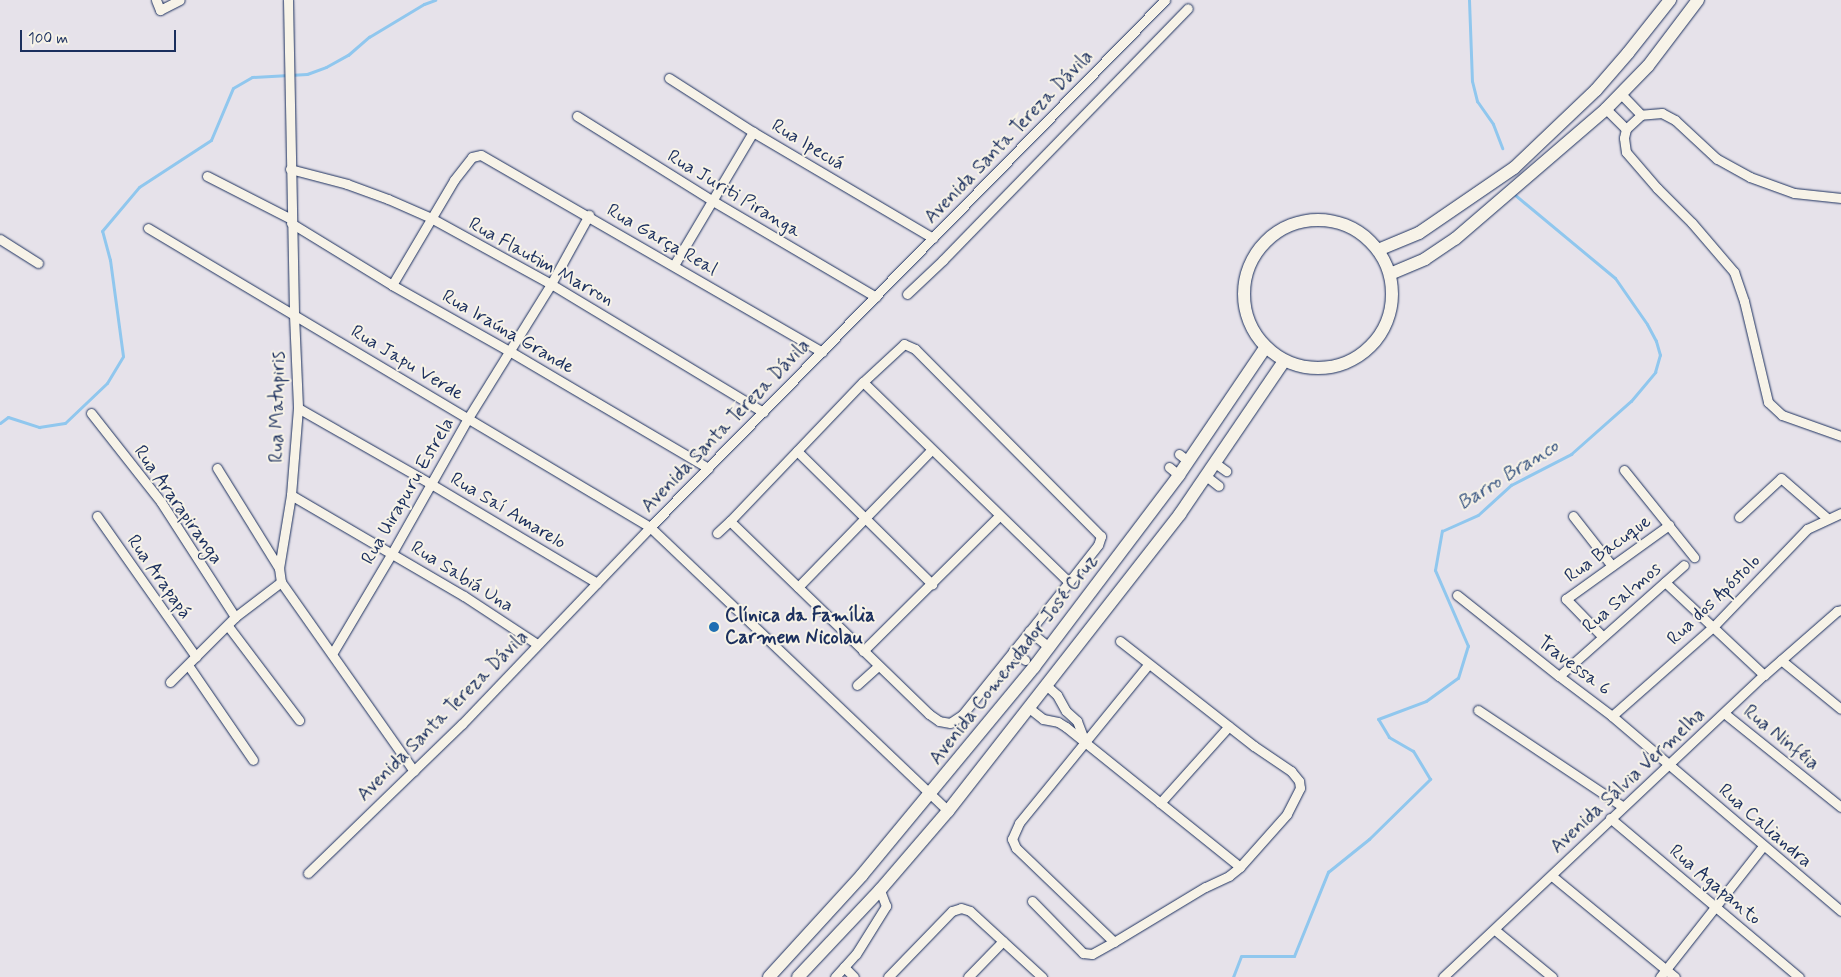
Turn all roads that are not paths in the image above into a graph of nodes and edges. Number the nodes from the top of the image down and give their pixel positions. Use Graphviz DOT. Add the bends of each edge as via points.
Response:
graph roads {
  1 [pos="156,0"];
  2 [pos="180,0"];
  3 [pos="288,0"];
  4 [pos="1165,0"];
  5 [pos="1670,0"];
  6 [pos="1698,0"];
  7 [pos="1188,8"];
  8 [pos="1652,23"];
  9 [pos="1669,39"];
  10 [pos="669,78"];
  11 [pos="1621,94"];
  12 [pos="1606,110"];
  13 [pos="1641,115"];
  14 [pos="577,116"];
  15 [pos="1626,129"];
  16 [pos="753,132"];
  17 [pos="290,169"];
  18 [pos="207,176"];
  19 [pos="1841,198"];
  20 [pos="714,201"];
  21 [pos="589,215"];
  22 [pos="431,218"];
  23 [pos="291,221"];
  24 [pos="148,228"];
  25 [pos="933,238"];
  26 [pos="0,239"];
  27 [pos="1378,250"];
  28 [pos="38,263"];
  29 [pos="674,265"];
  30 [pos="1390,274"];
  31 [pos="551,284"];
  32 [pos="392,285"];
  33 [pos="907,294"];
  34 [pos="876,297"];
  35 [pos="294,315"];
  36 [pos="1265,348"];
  37 [pos="511,352"];
  38 [pos="822,352"];
  39 [pos="1284,361"];
  40 [pos="863,382"];
  41 [pos="298,408"];
  42 [pos="763,412"];
  43 [pos="91,413"];
  44 [pos="468,418"];
  45 [pos="1841,436"];
  46 [pos="931,450"];
  47 [pos="797,451"];
  48 [pos="1215,463"];
  49 [pos="218,468"];
  50 [pos="708,468"];
  51 [pos="1624,470"];
  52 [pos="1226,471"];
  53 [pos="1206,476"];
  54 [pos="432,484"];
  55 [pos="1219,486"];
  56 [pos="291,495"];
  57 [pos="1841,513"];
  58 [pos="97,516"];
  59 [pos="999,516"];
  60 [pos="1574,516"];
  61 [pos="1739,517"];
  62 [pos="865,518"];
  63 [pos="1828,519"];
  64 [pos="730,521"];
  65 [pos="1669,525"];
  66 [pos="650,527"];
  67 [pos="717,533"];
  68 [pos="392,553"];
  69 [pos="1694,557"];
  70 [pos="1684,565"];
  71 [pos="1612,566"];
  72 [pos="279,568"];
  73 [pos="281,582"];
  74 [pos="1069,582"];
  75 [pos="1665,582"];
  76 [pos="596,584"];
  77 [pos="932,584"];
  78 [pos="798,586"];
  79 [pos="1457,595"];
  80 [pos="1839,610"];
  81 [pos="235,617"];
  82 [pos="228,626"];
  83 [pos="1713,627"];
  84 [pos="1029,631"];
  85 [pos="1602,636"];
  86 [pos="1120,641"];
  87 [pos="538,644"];
  88 [pos="1049,647"];
  89 [pos="863,651"];
  90 [pos="1013,651"];
  91 [pos="332,654"];
  92 [pos="196,657"];
  93 [pos="1025,660"];
  94 [pos="1781,660"];
  95 [pos="188,665"];
  96 [pos="1148,665"];
  97 [pos="878,666"];
  98 [pos="1764,675"];
  99 [pos="1559,676"];
  100 [pos="170,682"];
  101 [pos="857,685"];
  102 [pos="1046,686"];
  103 [pos="1029,708"];
  104 [pos="1841,709"];
  105 [pos="1478,710"];
  106 [pos="1724,713"];
  107 [pos="1612,716"];
  108 [pos="299,720"];
  109 [pos="1229,726"];
  110 [pos="1085,742"];
  111 [pos="253,760"];
  112 [pos="1669,765"];
  113 [pos="414,771"];
  114 [pos="930,794"];
  115 [pos="1160,803"];
  116 [pos="1622,806"];
  117 [pos="1841,808"];
  118 [pos="948,811"];
  119 [pos="1610,818"];
  120 [pos="1763,846"];
  121 [pos="1240,867"];
  122 [pos="308,873"];
  123 [pos="1552,876"];
  124 [pos="880,890"];
  125 [pos="1032,901"];
  126 [pos="1715,907"];
  127 [pos="1841,911"];
  128 [pos="1495,930"];
  129 [pos="1003,941"];
  130 [pos="1114,942"];
  131 [pos="844,967"];
  132 [pos="1663,973"];
  133 [pos="769,977"];
  134 [pos="798,977"];
  135 [pos="835,977"];
  136 [pos="854,977"];
  137 [pos="888,977"];
  138 [pos="968,977"];
  139 [pos="1042,977"];
  140 [pos="1443,977"];
  141 [pos="1552,977"];
  142 [pos="1675,977"];
  143 [pos="1799,977"];
  1 -- 2 [label="street" via="160,10"];
  3 -- 17 [label="street, Rua Matupiris"];
  4 -- 25 [label="street, Avenida Santa Tereza Dávila"];
  5 -- 8 [label="street"];
  6 -- 9 [label="street"];
  7 -- 33 [label="street"];
  8 -- 9 [label="street" via="1660,22 1668,28"];
  8 -- 27 [label="street" via="1596,90 1514,168 1419,233"];
  9 -- 11 [label="street"];
  10 -- 16 [label="street, Rua Ipecuá"];
  11 -- 12 [label="street"];
  11 -- 13 [label="street"];
  12 -- 15 [label="street"];
  12 -- 30 [label="street" via="1456,239 1425,259"];
  13 -- 15 [label="street"];
  13 -- 19 [label="street" via="1662,113 1675,120 1716,159 1750,177 1794,193"];
  14 -- 20 [label="street, Rua Juriti Piranga"];
  15 -- 45 [label="street" via="1626,152 1734,272 1768,402 1782,415"];
  16 -- 20 [label="street"];
  16 -- 25 [label="street, Rua Ipecuá"];
  17 -- 22 [label="street, Rua Flautim Marron" via="347,184"];
  17 -- 23 [label="street, Rua Matupiris"];
  18 -- 23 [label="street, Rua Iraúna Grande"];
  20 -- 29 [label="street"];
  20 -- 34 [label="street, Rua Juriti Piranga"];
  21 -- 22 [label="street, Rua Garça Real" via="481,154 472,157 454,180"];
  21 -- 29 [label="street, Rua Garça Real"];
  21 -- 31 [label="street, Rua Uirapuru Estrela"];
  22 -- 31 [label="street, Rua Flautim Marron"];
  22 -- 32 [label="street"];
  23 -- 32 [label="street, Rua Iraúna Grande"];
  23 -- 35 [label="street, Rua Matupiris"];
  24 -- 35 [label="street, Rua Japu Verde"];
  25 -- 34 [label="street, Avenida Santa Tereza Dávila"];
  26 -- 28 [label="street"];
  27 -- 30 [label="street"];
  27 -- 36 [label="street" via="1354,228 1332,220 1299,222 1269,238 1254,255 1244,286 1247,320"];
  29 -- 38 [label="street, Rua Garça Real"];
  30 -- 39 [label="street" via="1392,296 1389,317 1365,352 1346,363 1326,368 1304,368"];
  31 -- 37 [label="street, Rua Uirapuru Estrela"];
  31 -- 42 [label="street, Rua Flautim Marron"];
  32 -- 37 [label="street, Rua Iraúna Grande"];
  34 -- 38 [label="street, Avenida Santa Tereza Dávila"];
  35 -- 41 [label="street, Rua Matupiris"];
  35 -- 44 [label="street, Rua Japu Verde"];
  36 -- 39 [label="street"];
  36 -- 88 [label="street, Avenida Comendador José Cruz"];
  37 -- 44 [label="street, Rua Uirapuru Estrela"];
  37 -- 50 [label="street, Rua Iraúna Grande"];
  38 -- 42 [label="street, Avenida Santa Tereza Dávila"];
  39 -- 48 [label="street"];
  40 -- 46 [label="street"];
  40 -- 47 [label="street"];
  40 -- 74 [label="street" via="899,347 904,344 915,349 1098,531 1101,540"];
  41 -- 54 [label="street, Rua Saí Amarelo"];
  41 -- 56 [label="street, Rua Matupiris"];
  42 -- 50 [label="street, Avenida Santa Tereza Dávila"];
  43 -- 81 [label="street, Rua Ararapiranga" via="161,502"];
  44 -- 54 [label="street, Rua Uirapuru Estrela"];
  44 -- 66 [label="street, Rua Japu Verde"];
  46 -- 59 [label="street"];
  46 -- 62 [label="street"];
  47 -- 62 [label="street"];
  47 -- 64 [label="street"];
  48 -- 52 [label="street"];
  48 -- 53 [label="street"];
  49 -- 72 [label="street"];
  50 -- 66 [label="street, Avenida Santa Tereza Dávila"];
  51 -- 65 [label="street"];
  53 -- 55 [label="street"];
  53 -- 102 [label="street"];
  54 -- 68 [label="street, Rua Uirapuru Estrela"];
  54 -- 76 [label="street, Rua Saí Amarelo"];
  56 -- 68 [label="street, Rua Sabiá Una"];
  56 -- 72 [label="street, Rua Matupiris"];
  57 -- 63 [label="street, Rua dos Apóstolo"];
  58 -- 92 [label="street, Rua Arapapá"];
  59 -- 74 [label="street"];
  59 -- 77 [label="street"];
  60 -- 71 [label="street"];
  61 -- 63 [label="street" via="1781,478"];
  62 -- 77 [label="street"];
  62 -- 78 [label="street"];
  63 -- 83 [label="street, Rua dos Apóstolo" via="1807,529"];
  64 -- 67 [label="street"];
  64 -- 78 [label="street"];
  65 -- 69 [label="street"];
  65 -- 71 [label="street, Rua Bacuque"];
  66 -- 76 [label="street, Avenida Santa Tereza Dávila"];
  66 -- 114 [label="street, Rua Japu Verde"];
  68 -- 87 [label="street, Rua Sabiá Una"];
  68 -- 91 [label="street, Rua Uirapuru Estrela"];
  70 -- 75 [label="street, Rua Salmos"];
  71 -- 85 [label="street, Rua Bacuque" via="1566,599"];
  72 -- 73 [label="street, Rua Matupiris"];
  73 -- 81 [label="street"];
  73 -- 91 [label="street, Rua Matupiris"];
  74 -- 84 [label="street"];
  75 -- 83 [label="street"];
  75 -- 85 [label="street, Rua Salmos"];
  76 -- 87 [label="street, Avenida Santa Tereza Dávila"];
  77 -- 89 [label="street"];
  78 -- 89 [label="street"];
  79 -- 99 [label="street, Travessa 6"];
  80 -- 94 [label="street, Avenida Sálvia Vermelha"];
  81 -- 82 [label="street"];
  82 -- 92 [label="street"];
  82 -- 108 [label="street"];
  83 -- 98 [label="street"];
  83 -- 107 [label="street, Rua dos Apóstolo"];
  84 -- 88 [label="street"];
  84 -- 90 [label="street"];
  85 -- 99 [label="street, Rua Salmos"];
  86 -- 96 [label="street"];
  87 -- 113 [label="street, Avenida Santa Tereza Dávila"];
  88 -- 114 [label="street, Avenida Comendador José Cruz"];
  89 -- 97 [label="street"];
  90 -- 93 [label="street"];
  90 -- 97 [label="street" via="962,715 950,723 935,719"];
  91 -- 113 [label="street, Rua Matupiris"];
  92 -- 95 [label="street"];
  94 -- 98 [label="street, Avenida Sálvia Vermelha"];
  94 -- 104 [label="street"];
  95 -- 100 [label="street"];
  95 -- 111 [label="street"];
  96 -- 109 [label="street"];
  96 -- 110 [label="street"];
  97 -- 101 [label="street"];
  98 -- 106 [label="street, Avenida Sálvia Vermelha"];
  99 -- 107 [label="street, Travessa 6"];
  102 -- 103 [label="street"];
  102 -- 110 [label="street" via="1077,722"];
  103 -- 110 [label="street" via="1043,719 1061,724"];
  103 -- 118 [label="street"];
  105 -- 116 [label="street"];
  106 -- 112 [label="street, Avenida Sálvia Vermelha"];
  106 -- 117 [label="street, Rua Ninféia"];
  107 -- 112 [label="street, Travessa 6"];
  109 -- 115 [label="street"];
  109 -- 121 [label="street" via="1291,771 1299,781 1298,795 1287,814"];
  110 -- 115 [label="street"];
  110 -- 130 [label="street" via="1020,823 1012,839 1016,848"];
  112 -- 116 [label="street, Avenida Sálvia Vermelha"];
  112 -- 120 [label="street, Rua Caliandra"];
  113 -- 122 [label="street, Avenida Santa Tereza Dávila"];
  114 -- 118 [label="street, Rua Japu Verde"];
  114 -- 133 [label="street, Avenida Comendador José Cruz"];
  115 -- 121 [label="street"];
  116 -- 119 [label="street, Avenida Sálvia Vermelha"];
  118 -- 124 [label="street"];
  119 -- 123 [label="street, Avenida Sálvia Vermelha"];
  119 -- 126 [label="street, Rua Agapanto"];
  120 -- 126 [label="street"];
  120 -- 127 [label="street, Rua Caliandra"];
  121 -- 130 [label="street"];
  123 -- 128 [label="street, Avenida Sálvia Vermelha"];
  123 -- 132 [label="street"];
  124 -- 131 [label="street" via="886,906 856,954"];
  124 -- 134 [label="street"];
  125 -- 130 [label="street" via="1087,955"];
  126 -- 132 [label="street"];
  126 -- 143 [label="street, Rua Agapanto"];
  128 -- 140 [label="street, Avenida Sálvia Vermelha"];
  128 -- 141 [label="street"];
  129 -- 137 [label="street" via="970,911 961,908 952,912"];
  129 -- 138 [label="street"];
  129 -- 139 [label="street"];
  131 -- 135 [label="street"];
  131 -- 136 [label="street"];
  132 -- 142 [label="street"];
}
